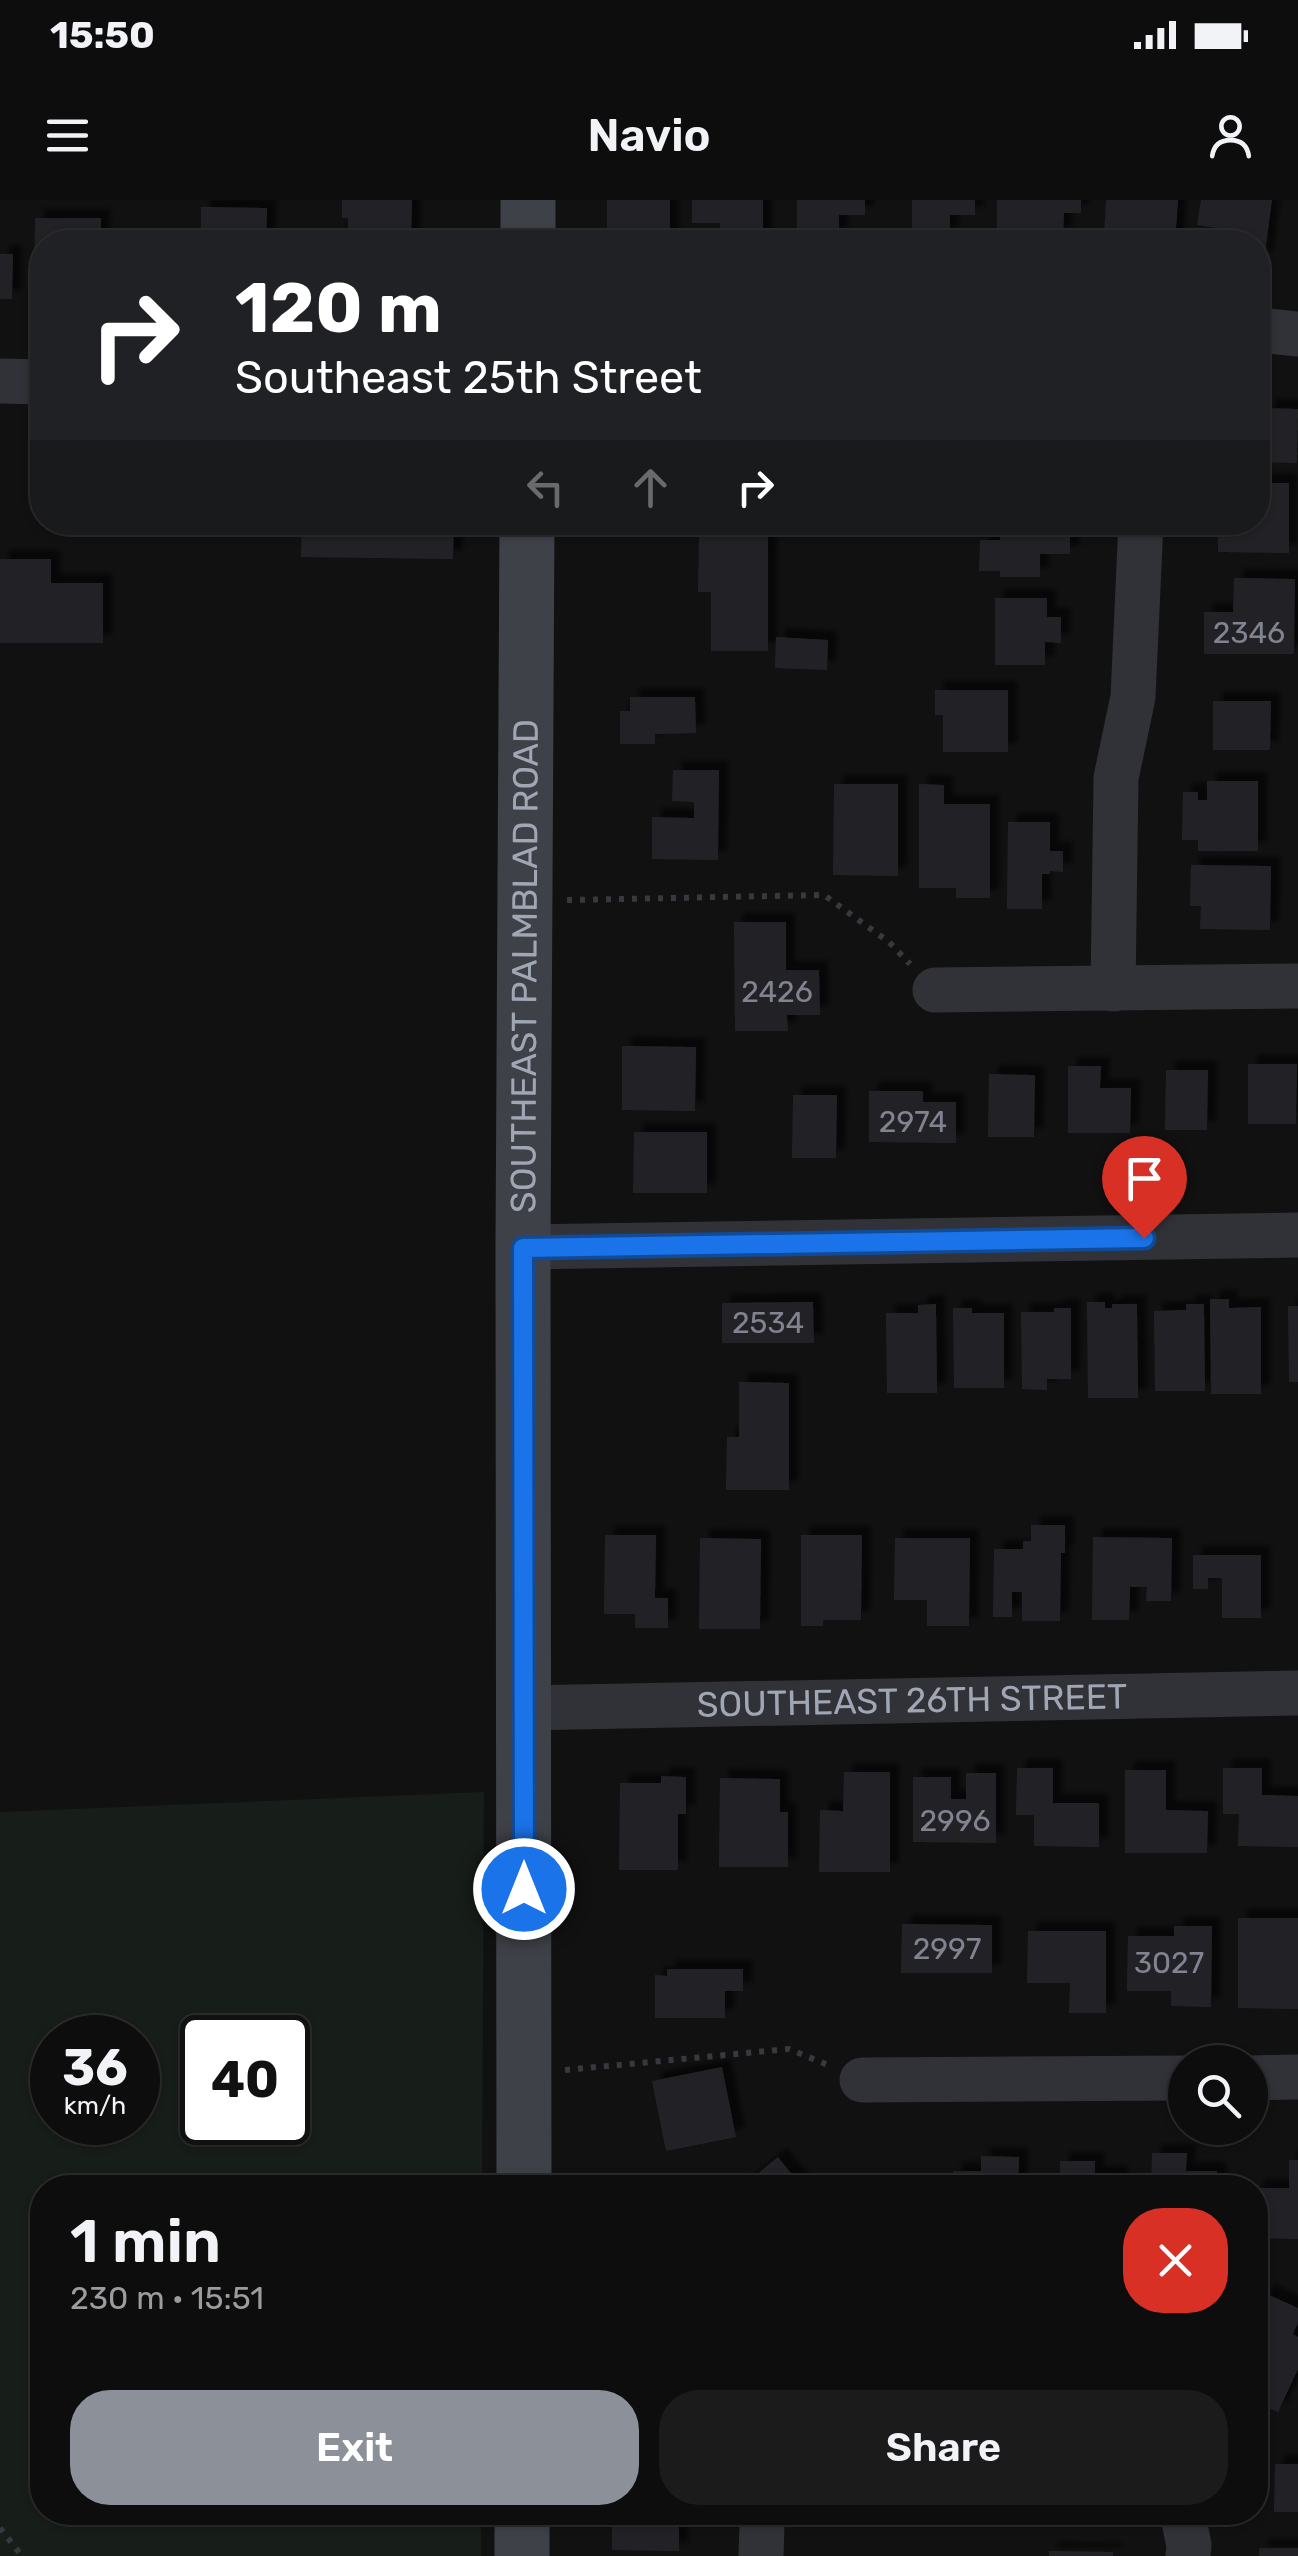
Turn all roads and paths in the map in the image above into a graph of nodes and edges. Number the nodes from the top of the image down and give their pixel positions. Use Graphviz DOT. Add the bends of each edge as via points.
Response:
graph roads {
  1 [pos="528,200"];
  2 [pos="528,230"];
  3 [pos="1270,331"];
  4 [pos="1298,334"];
  5 [pos="0,382"];
  6 [pos="30,382"];
  7 [pos="527,535"];
  8 [pos="1140,535"];
  9 [pos="526,900"];
  10 [pos="1298,986"];
  11 [pos="1114,989"];
  12 [pos="935,990"];
  13 [pos="1298,1235"];
  14 [pos="523,1248"];
  15 [pos="1298,1692"];
  16 [pos="524,1708"];
  17 [pos="526,2069"];
  18 [pos="1298,2077"];
  19 [pos="1168,2078"];
  20 [pos="1268,2078"];
  21 [pos="862,2080"];
  22 [pos="524,2175"];
  23 [pos="522,2525"];
  24 [pos="762,2525"];
  25 [pos="1185,2525"];
  26 [pos="0,2528"];
  27 [pos="22,2556"];
  28 [pos="522,2556"];
  29 [pos="762,2556"];
  30 [pos="1188,2556"];
  1 -- 2 [label="street"];
  3 -- 4 [label="street"];
  5 -- 6 [label="street"];
  7 -- 9 [label="street, SOUTHEAST PALMBLAD ROAD"];
  8 -- 11 [label="street" via="1133,697 1116,778"];
  9 -- 12 [label="path" via="824,895 889,942"];
  9 -- 14 [label="street, SOUTHEAST PALMBLAD ROAD"];
  10 -- 11 [label="street"];
  11 -- 12 [label="street"];
  13 -- 14 [label="street"];
  14 -- 16 [label="street, SOUTHEAST PALMBLAD ROAD"];
  15 -- 16 [label="street, SOUTHEAST 26TH STREET"];
  16 -- 17 [label="street, SOUTHEAST PALMBLAD ROAD"];
  17 -- 21 [label="path" via="790,2048"];
  17 -- 22 [label="street, SOUTHEAST PALMBLAD ROAD"];
  18 -- 20 [label="street"];
  19 -- 21 [label="street"];
  23 -- 28 [label="street"];
  24 -- 29 [label="street"];
  25 -- 30 [label="street"];
  26 -- 27 [label="path"];
}
